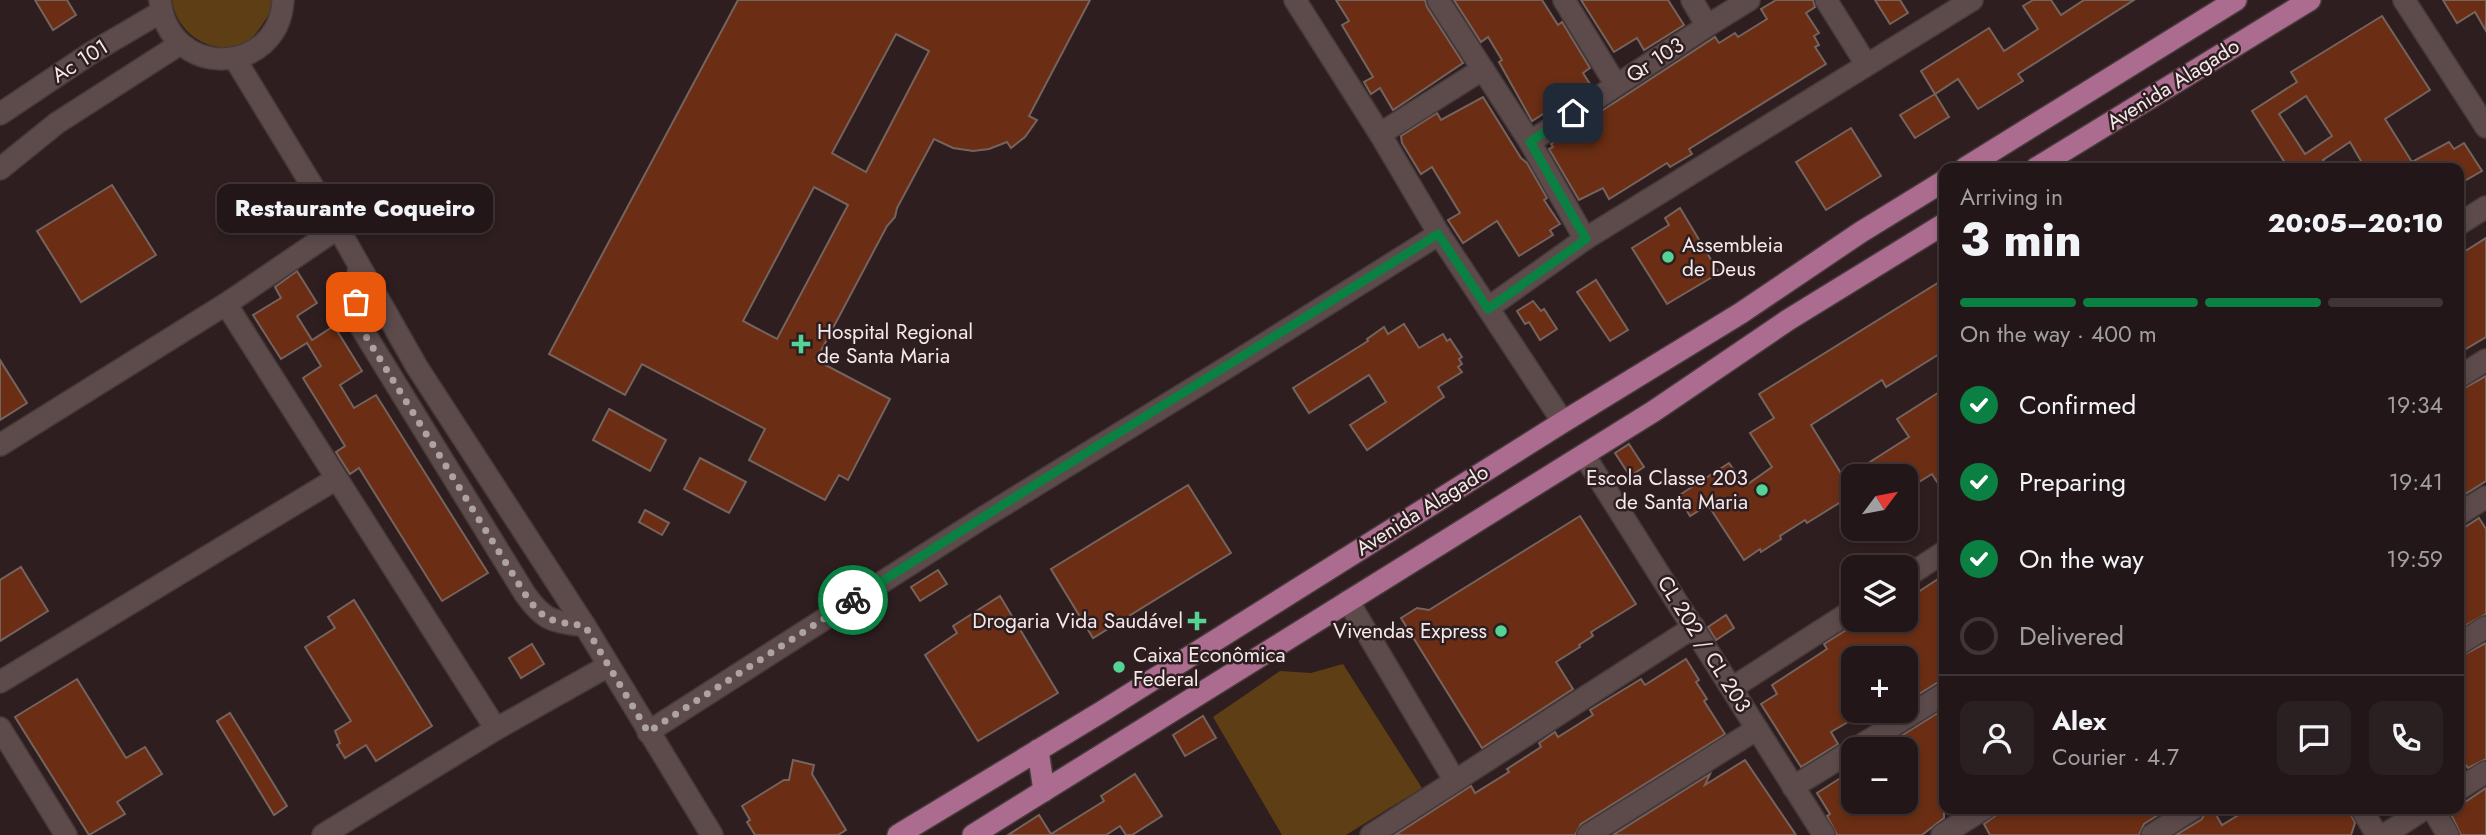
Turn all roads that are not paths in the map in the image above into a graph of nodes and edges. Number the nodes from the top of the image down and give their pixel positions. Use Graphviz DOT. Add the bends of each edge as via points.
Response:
graph roads {
  1 [pos="1295,0"];
  2 [pos="1438,0"];
  3 [pos="1564,0"];
  4 [pos="1692,0"];
  5 [pos="1749,0"];
  6 [pos="1826,0"];
  7 [pos="1972,0"];
  8 [pos="2236,0"];
  9 [pos="2310,0"];
  10 [pos="2404,0"];
  11 [pos="284,1"];
  12 [pos="161,6"];
  13 [pos="1707,26"];
  14 [pos="180,44"];
  15 [pos="235,59"];
  16 [pos="1867,64"];
  17 [pos="1483,69"];
  18 [pos="1616,85"];
  19 [pos="0,114"];
  20 [pos="2486,127"];
  21 [pos="1380,134"];
  22 [pos="1530,142"];
  23 [pos="1973,163"];
  24 [pos="2044,163"];
  25 [pos="0,169"];
  26 [pos="1939,184"];
  27 [pos="2486,207"];
  28 [pos="2464,221"];
  29 [pos="1939,227"];
  30 [pos="338,228"];
  31 [pos="1861,232"];
  32 [pos="1438,234"];
  33 [pos="1586,239"];
  34 [pos="359,265"];
  35 [pos="226,304"];
  36 [pos="1488,309"];
  37 [pos="1741,313"];
  38 [pos="1788,320"];
  39 [pos="2486,360"];
  40 [pos="2464,374"];
  41 [pos="1654,411"];
  42 [pos="1563,422"];
  43 [pos="0,445"];
  44 [pos="1584,455"];
  45 [pos="336,479"];
  46 [pos="2486,497"];
  47 [pos="2464,511"];
  48 [pos="1939,555"];
  49 [pos="1918,569"];
  50 [pos="1348,601"];
  51 [pos="1841,618"];
  52 [pos="585,626"];
  53 [pos="1694,627"];
  54 [pos="2486,627"];
  55 [pos="2464,641"];
  56 [pos="608,666"];
  57 [pos="0,682"];
  58 [pos="1732,688"];
  59 [pos="1939,697"];
  60 [pos="0,728"];
  61 [pos="496,729"];
  62 [pos="1758,729"];
  63 [pos="648,732"];
  64 [pos="1875,737"];
  65 [pos="1038,750"];
  66 [pos="1841,758"];
  67 [pos="2486,772"];
  68 [pos="1455,781"];
  69 [pos="2464,786"];
  70 [pos="1793,787"];
  71 [pos="1044,791"];
  72 [pos="1975,814"];
  73 [pos="2185,814"];
  74 [pos="2364,814"];
  75 [pos="2417,814"];
  76 [pos="2436,814"];
  77 [pos="911,832"];
  78 [pos="1816,832"];
  79 [pos="66,835"];
  80 [pos="323,835"];
  81 [pos="712,835"];
  82 [pos="973,835"];
  83 [pos="1371,835"];
  84 [pos="1588,835"];
  85 [pos="1942,835"];
  86 [pos="2152,835"];
  87 [pos="2376,835"];
  88 [pos="2384,835"];
  89 [pos="2448,835"];
  1 -- 21 [label="street"];
  2 -- 17 [label="street"];
  3 -- 18 [label="street"];
  4 -- 13 [label="street, Qr 103"];
  5 -- 13 [label="street"];
  6 -- 16 [label="street"];
  7 -- 16 [label="street"];
  8 -- 23 [label="main road, Avenida Alagado"];
  9 -- 24 [label="main road, Avenida Alagado"];
  10 -- 20 [label="street"];
  11 -- 15 [label="street" via="276,28 259,48"];
  12 -- 14 [label="street" via="168,29"];
  12 -- 19 [label="street, Ac 101"];
  13 -- 18 [label="street, Qr 103"];
  14 -- 15 [label="street" via="196,55"];
  14 -- 25 [label="street" via="57,123"];
  15 -- 30 [label="street"];
  16 -- 33 [label="street"];
  17 -- 21 [label="street"];
  17 -- 22 [label="street"];
  18 -- 22 [label="street, Qr 103"];
  21 -- 32 [label="street"];
  22 -- 33 [label="street"];
  26 -- 31 [label="main road, Avenida Alagado"];
  27 -- 28 [label="street"];
  29 -- 38 [label="main road, Avenida Alagado"];
  30 -- 34 [label="street"];
  30 -- 35 [label="street"];
  31 -- 37 [label="main road, Avenida Alagado"];
  31 -- 38 [label="main road" via="1850,257 1777,302 1777,311"];
  32 -- 36 [label="street"];
  32 -- 63 [label="street" via="995,509"];
  33 -- 36 [label="street"];
  34 -- 52 [label="street" via="418,367"];
  34 -- 52 [label="street" via="356,314 362,330 511,571 536,610 550,621"];
  35 -- 43 [label="street"];
  35 -- 45 [label="street"];
  36 -- 42 [label="street"];
  37 -- 41 [label="main road" via="1755,336 1683,383"];
  37 -- 42 [label="main road, Avenida Alagado"];
  38 -- 41 [label="main road, Avenida Alagado"];
  39 -- 40 [label="street"];
  41 -- 44 [label="main road, Avenida Alagado"];
  42 -- 65 [label="main road, Avenida Alagado"];
  44 -- 50 [label="main road, Avenida Alagado"];
  44 -- 53 [label="street, CL 202 / CL 203"];
  45 -- 57 [label="street"];
  45 -- 61 [label="street"];
  46 -- 47 [label="street"];
  48 -- 49 [label="street"];
  50 -- 68 [label="street"];
  50 -- 71 [label="main road, Avenida Alagado"];
  51 -- 58 [label="street"];
  52 -- 56 [label="street"];
  53 -- 58 [label="street, CL 202 / CL 203"];
  53 -- 68 [label="street"];
  54 -- 55 [label="street"];
  56 -- 61 [label="street"];
  56 -- 63 [label="street"];
  58 -- 62 [label="street, CL 202 / CL 203"];
  59 -- 64 [label="street"];
  60 -- 79 [label="street"];
  61 -- 80 [label="street"];
  62 -- 70 [label="street, CL 202 / CL 203"];
  62 -- 84 [label="street"];
  63 -- 81 [label="street"];
  65 -- 71 [label="main road"];
  65 -- 77 [label="main road, Avenida Alagado"];
  66 -- 70 [label="street"];
  67 -- 69 [label="street"];
  68 -- 83 [label="street"];
  70 -- 78 [label="street, CL 202 / CL 203"];
  71 -- 82 [label="main road, Avenida Alagado"];
  72 -- 85 [label="street"];
  73 -- 86 [label="street"];
  74 -- 87 [label="street"];
  75 -- 88 [label="street"];
  76 -- 89 [label="street"];
}
